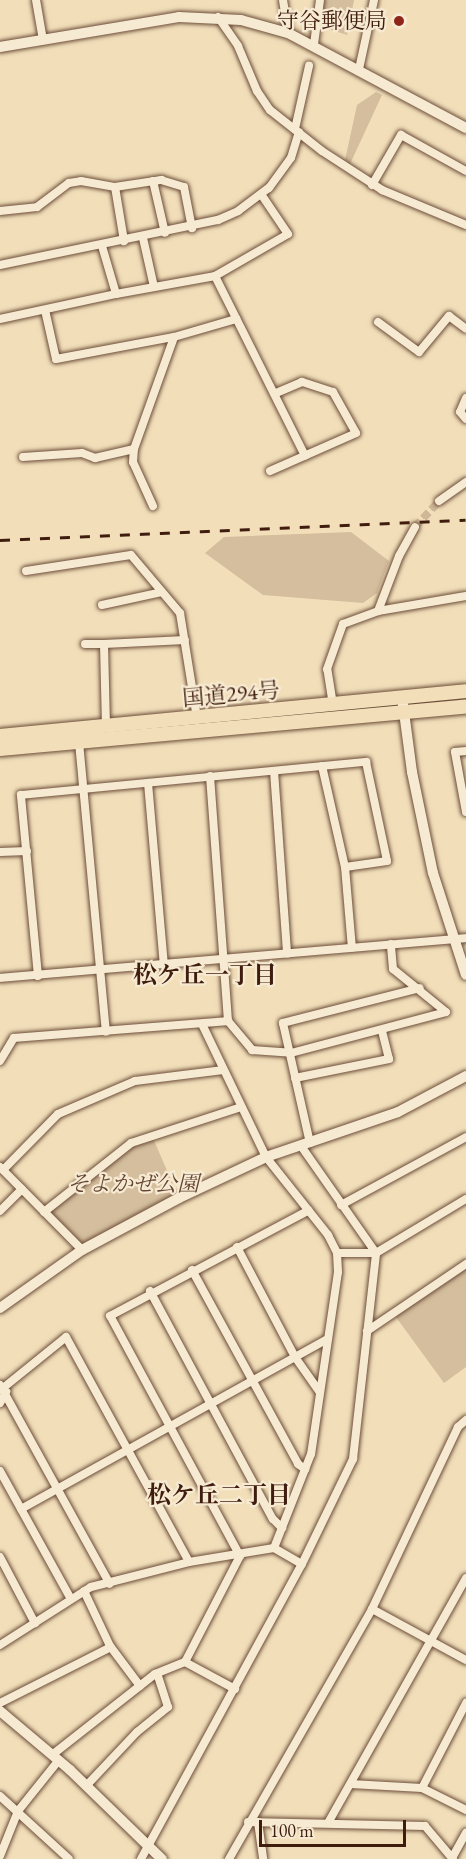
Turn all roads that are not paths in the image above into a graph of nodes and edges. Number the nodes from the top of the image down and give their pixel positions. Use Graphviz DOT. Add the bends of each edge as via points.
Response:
graph roads {
  1 [pos="36,0"];
  2 [pos="283,0"];
  3 [pos="321,0"];
  4 [pos="374,0"];
  5 [pos="218,17"];
  6 [pos="288,33"];
  7 [pos="43,40"];
  8 [pos="314,44"];
  9 [pos="0,47"];
  10 [pos="309,66"];
  11 [pos="359,69"];
  12 [pos="466,128"];
  13 [pos="297,131"];
  14 [pos="466,171"];
  15 [pos="153,181"];
  16 [pos="372,185"];
  17 [pos="115,187"];
  18 [pos="261,194"];
  19 [pos="0,211"];
  20 [pos="466,225"];
  21 [pos="192,228"];
  22 [pos="165,233"];
  23 [pos="143,237"];
  24 [pos="124,241"];
  25 [pos="102,246"];
  26 [pos="0,266"];
  27 [pos="215,276"];
  28 [pos="154,288"];
  29 [pos="116,294"];
  30 [pos="45,310"];
  31 [pos="0,319"];
  32 [pos="236,319"];
  33 [pos="378,322"];
  34 [pos="466,329"];
  35 [pos="174,337"];
  36 [pos="274,394"];
  37 [pos="466,398"];
  38 [pos="466,419"];
  39 [pos="134,449"];
  40 [pos="305,456"];
  41 [pos="22,457"];
  42 [pos="270,471"];
  43 [pos="466,482"];
  44 [pos="439,501"];
  45 [pos="153,506"];
  46 [pos="415,527"];
  47 [pos="26,571"];
  48 [pos="162,592"];
  49 [pos="466,596"];
  50 [pos="102,605"];
  51 [pos="378,611"];
  52 [pos="185,640"];
  53 [pos="86,644"];
  54 [pos="105,644"];
  55 [pos="466,692"];
  56 [pos="402,697"];
  57 [pos="333,705"];
  58 [pos="466,707"];
  59 [pos="403,713"];
  60 [pos="197,718"];
  61 [pos="106,726"];
  62 [pos="0,736"];
  63 [pos="80,742"];
  64 [pos="0,749"];
  65 [pos="466,751"];
  66 [pos="322,766"];
  67 [pos="274,771"];
  68 [pos="210,776"];
  69 [pos="148,783"];
  70 [pos="84,789"];
  71 [pos="466,812"];
  72 [pos="27,851"];
  73 [pos="0,852"];
  74 [pos="345,867"];
  75 [pos="466,938"];
  76 [pos="452,939"];
  77 [pos="391,944"];
  78 [pos="352,948"];
  79 [pos="287,954"];
  80 [pos="224,959"];
  81 [pos="164,965"];
  82 [pos="100,970"];
  83 [pos="466,975"];
  84 [pos="38,976"];
  85 [pos="0,978"];
  86 [pos="420,988"];
  87 [pos="228,1021"];
  88 [pos="202,1024"];
  89 [pos="382,1030"];
  90 [pos="106,1032"];
  91 [pos="289,1053"];
  92 [pos="0,1061"];
  93 [pos="223,1070"];
  94 [pos="295,1078"];
  95 [pos="465,1079"];
  96 [pos="241,1107"];
  97 [pos="466,1137"];
  98 [pos="305,1144"];
  99 [pos="266,1157"];
  100 [pos="1,1168"];
  101 [pos="22,1189"];
  102 [pos="466,1199"];
  103 [pos="341,1205"];
  104 [pos="309,1210"];
  105 [pos="0,1211"];
  106 [pos="44,1212"];
  107 [pos="237,1247"];
  108 [pos="82,1250"];
  109 [pos="337,1253"];
  110 [pos="376,1253"];
  111 [pos="466,1264"];
  112 [pos="192,1270"];
  113 [pos="150,1291"];
  114 [pos="0,1308"];
  115 [pos="367,1331"];
  116 [pos="328,1339"];
  117 [pos="295,1357"];
  118 [pos="255,1380"];
  119 [pos="3,1388"];
  120 [pos="319,1391"];
  121 [pos="0,1403"];
  122 [pos="211,1404"];
  123 [pos="466,1420"];
  124 [pos="169,1426"];
  125 [pos="127,1448"];
  126 [pos="305,1469"];
  127 [pos="0,1471"];
  128 [pos="57,1487"];
  129 [pos="21,1509"];
  130 [pos="282,1528"];
  131 [pos="273,1548"];
  132 [pos="240,1556"];
  133 [pos="0,1557"];
  134 [pos="189,1562"];
  135 [pos="302,1564"];
  136 [pos="466,1578"];
  137 [pos="110,1584"];
  138 [pos="84,1591"];
  139 [pos="71,1599"];
  140 [pos="372,1609"];
  141 [pos="35,1623"];
  142 [pos="428,1639"];
  143 [pos="1,1643"];
  144 [pos="111,1647"];
  145 [pos="466,1660"];
  146 [pos="185,1662"];
  147 [pos="157,1674"];
  148 [pos="140,1686"];
  149 [pos="235,1689"];
  150 [pos="0,1703"];
  151 [pos="466,1703"];
  152 [pos="0,1711"];
  153 [pos="56,1757"];
  154 [pos="351,1784"];
  155 [pos="87,1785"];
  156 [pos="422,1788"];
  157 [pos="0,1796"];
  158 [pos="466,1810"];
  159 [pos="18,1811"];
  160 [pos="248,1822"];
  161 [pos="258,1822"];
  162 [pos="328,1823"];
  163 [pos="466,1833"];
  164 [pos="148,1846"];
  165 [pos="0,1856"];
  166 [pos="69,1859"];
  167 [pos="141,1859"];
  168 [pos="162,1859"];
  169 [pos="229,1859"];
  170 [pos="263,1859"];
  171 [pos="453,1859"];
  1 -- 7 [label="street"];
  2 -- 6 [label="street"];
  3 -- 8 [label="street"];
  4 -- 11 [label="street"];
  5 -- 6 [label="street"];
  5 -- 7 [label="street" via="179,17"];
  5 -- 13 [label="street" via="238,46 264,103"];
  6 -- 11 [label="street"];
  7 -- 9 [label="street"];
  10 -- 13 [label="street"];
  11 -- 12 [label="street"];
  13 -- 16 [label="street"];
  13 -- 18 [label="street" via="282,172"];
  14 -- 16 [label="street" via="401,135"];
  15 -- 17 [label="street"];
  15 -- 21 [label="street" via="184,187"];
  15 -- 22 [label="street"];
  16 -- 20 [label="street"];
  17 -- 19 [label="street" via="81,180 69,183 37,207"];
  17 -- 24 [label="street"];
  18 -- 21 [label="street" via="238,211"];
  18 -- 27 [label="street" via="288,234"];
  21 -- 22 [label="street"];
  22 -- 23 [label="street"];
  23 -- 24 [label="street"];
  23 -- 28 [label="street"];
  24 -- 25 [label="street"];
  25 -- 26 [label="street"];
  25 -- 29 [label="street"];
  27 -- 28 [label="street"];
  27 -- 32 [label="street"];
  28 -- 29 [label="street"];
  29 -- 30 [label="street"];
  30 -- 31 [label="street"];
  30 -- 35 [label="street" via="56,359"];
  32 -- 35 [label="street"];
  32 -- 36 [label="street"];
  33 -- 34 [label="street" via="419,352 449,316"];
  35 -- 39 [label="street"];
  36 -- 40 [label="street"];
  36 -- 40 [label="street" via="302,382 333,392 356,434"];
  37 -- 38 [label="street" via="460,412"];
  39 -- 41 [label="street" via="95,458 82,453"];
  39 -- 45 [label="street" via="133,462"];
  40 -- 42 [label="street"];
  43 -- 44 [label="street"];
  46 -- 51 [label="street"];
  47 -- 48 [label="street" via="131,555"];
  48 -- 50 [label="street"];
  48 -- 52 [label="street" via="180,613"];
  49 -- 51 [label="street"];
  51 -- 57 [label="street" via="343,624 336,638 327,669"];
  52 -- 54 [label="street"];
  52 -- 60 [label="street"];
  53 -- 54 [label="street"];
  54 -- 61 [label="street"];
  55 -- 56 [label="highway, 国道294号"];
  56 -- 57 [label="highway, 国道294号"];
  56 -- 59 [label="street"];
  57 -- 60 [label="highway, 国道294号"];
  58 -- 59 [label="highway, 国道294号"];
  59 -- 63 [label="highway, 国道294号"];
  59 -- 76 [label="street" via="433,873"];
  60 -- 61 [label="highway, 国道294号"];
  61 -- 62 [label="highway, 国道294号"];
  63 -- 64 [label="highway, 国道294号"];
  63 -- 70 [label="street"];
  65 -- 71 [label="street" via="455,752"];
  66 -- 67 [label="street"];
  66 -- 74 [label="street"];
  66 -- 74 [label="street" via="366,762 387,861"];
  67 -- 68 [label="street"];
  67 -- 79 [label="street"];
  68 -- 69 [label="street"];
  68 -- 80 [label="street"];
  69 -- 70 [label="street"];
  69 -- 81 [label="street"];
  70 -- 72 [label="street" via="21,795"];
  70 -- 82 [label="street"];
  72 -- 73 [label="street"];
  72 -- 84 [label="street"];
  74 -- 78 [label="street"];
  75 -- 76 [label="street"];
  76 -- 77 [label="street"];
  76 -- 83 [label="street"];
  77 -- 78 [label="street"];
  77 -- 86 [label="street" via="393,969"];
  78 -- 79 [label="street"];
  79 -- 80 [label="street"];
  80 -- 81 [label="street"];
  80 -- 87 [label="street"];
  81 -- 82 [label="street"];
  82 -- 84 [label="street"];
  82 -- 90 [label="street"];
  84 -- 85 [label="street"];
  86 -- 89 [label="street" via="446,1012"];
  86 -- 91 [label="street" via="282,1023"];
  87 -- 88 [label="street"];
  87 -- 91 [label="street" via="252,1050"];
  88 -- 90 [label="street"];
  88 -- 93 [label="street"];
  89 -- 91 [label="street"];
  89 -- 94 [label="street" via="389,1059"];
  90 -- 92 [label="street" via="14,1038"];
  91 -- 94 [label="street"];
  93 -- 96 [label="street"];
  93 -- 100 [label="street" via="135,1081 58,1114"];
  94 -- 98 [label="street"];
  95 -- 98 [label="street" via="398,1113"];
  96 -- 99 [label="street"];
  96 -- 106 [label="street" via="131,1143"];
  97 -- 103 [label="street"];
  98 -- 99 [label="street"];
  98 -- 103 [label="street"];
  99 -- 104 [label="street"];
  99 -- 108 [label="street"];
  100 -- 101 [label="street"];
  101 -- 105 [label="street"];
  101 -- 106 [label="street"];
  102 -- 110 [label="street"];
  103 -- 110 [label="street"];
  104 -- 107 [label="street"];
  104 -- 109 [label="street"];
  106 -- 108 [label="street"];
  107 -- 112 [label="street"];
  107 -- 117 [label="street"];
  108 -- 114 [label="street"];
  109 -- 110 [label="street"];
  109 -- 116 [label="street"];
  110 -- 115 [label="street"];
  111 -- 115 [label="street"];
  112 -- 113 [label="street"];
  112 -- 118 [label="street"];
  113 -- 122 [label="street"];
  113 -- 124 [label="street" via="110,1316"];
  115 -- 135 [label="street" via="352,1459"];
  116 -- 117 [label="street"];
  116 -- 120 [label="street"];
  117 -- 118 [label="street"];
  117 -- 120 [label="street"];
  118 -- 122 [label="street"];
  118 -- 126 [label="street" via="298,1464"];
  119 -- 121 [label="street"];
  119 -- 125 [label="street" via="66,1337"];
  119 -- 128 [label="street"];
  120 -- 126 [label="street" via="311,1454"];
  122 -- 124 [label="street"];
  122 -- 130 [label="street" via="273,1519"];
  123 -- 140 [label="street" via="458,1427"];
  124 -- 125 [label="street"];
  124 -- 132 [label="street"];
  125 -- 128 [label="street"];
  125 -- 134 [label="street"];
  126 -- 130 [label="street"];
  127 -- 129 [label="street"];
  128 -- 129 [label="street"];
  128 -- 137 [label="street"];
  129 -- 139 [label="street"];
  130 -- 131 [label="street"];
  131 -- 132 [label="street"];
  131 -- 135 [label="street"];
  132 -- 134 [label="street"];
  132 -- 146 [label="street"];
  133 -- 141 [label="street"];
  134 -- 137 [label="street"];
  135 -- 149 [label="street"];
  136 -- 142 [label="street"];
  137 -- 138 [label="street"];
  138 -- 139 [label="street"];
  138 -- 144 [label="street"];
  139 -- 141 [label="street"];
  140 -- 142 [label="street"];
  140 -- 160 [label="street"];
  141 -- 143 [label="street"];
  142 -- 145 [label="street"];
  142 -- 154 [label="street"];
  144 -- 148 [label="street"];
  144 -- 150 [label="street"];
  146 -- 147 [label="street"];
  146 -- 149 [label="street"];
  147 -- 148 [label="street"];
  147 -- 155 [label="street" via="168,1707 137,1732"];
  148 -- 153 [label="street"];
  149 -- 164 [label="street"];
  151 -- 156 [label="street"];
  152 -- 153 [label="street"];
  153 -- 155 [label="street"];
  153 -- 159 [label="street"];
  154 -- 156 [label="street"];
  154 -- 162 [label="street"];
  155 -- 164 [label="street"];
  156 -- 158 [label="street"];
  157 -- 159 [label="street"];
  159 -- 165 [label="street"];
  159 -- 166 [label="street"];
  160 -- 161 [label="street"];
  160 -- 169 [label="street"];
  161 -- 162 [label="street"];
  161 -- 170 [label="street"];
  162 -- 171 [label="street" via="425,1826"];
  163 -- 171 [label="street"];
  164 -- 167 [label="street"];
  164 -- 168 [label="street"];
}
